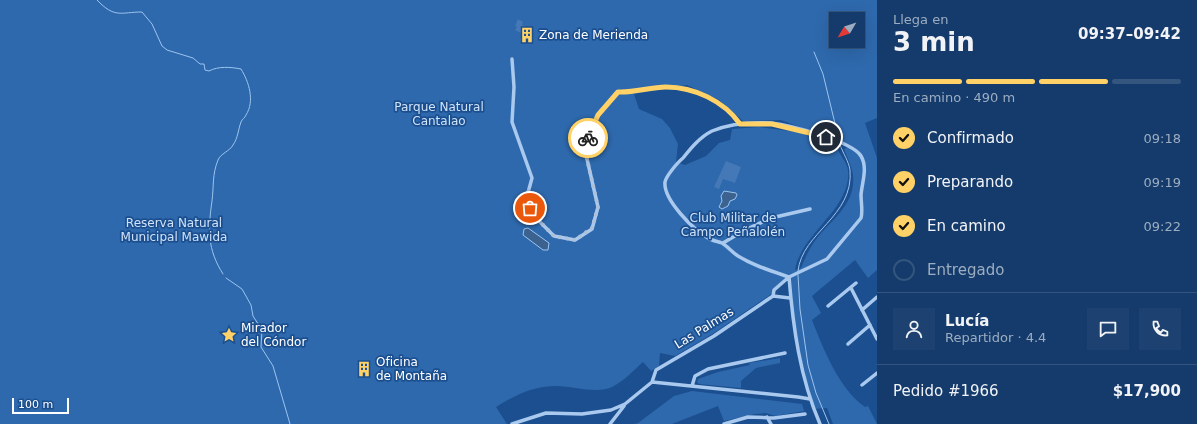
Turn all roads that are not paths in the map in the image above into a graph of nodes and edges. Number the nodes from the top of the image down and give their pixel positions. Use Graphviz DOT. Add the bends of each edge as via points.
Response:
graph roads {
  1 [pos="512,59"];
  2 [pos="740,124"];
  3 [pos="810,209"];
  4 [pos="723,243"];
  5 [pos="789,277"];
  6 [pos="856,283"];
  7 [pos="851,288"];
  8 [pos="773,296"];
  9 [pos="790,298"];
  10 [pos="877,298"];
  11 [pos="828,306"];
  12 [pos="862,310"];
  13 [pos="870,325"];
  14 [pos="877,339"];
  15 [pos="848,344"];
  16 [pos="785,353"];
  17 [pos="877,372"];
  18 [pos="652,382"];
  19 [pos="862,385"];
  20 [pos="692,386"];
  21 [pos="810,399"];
  22 [pos="625,404"];
  23 [pos="806,414"];
  24 [pos="767,417"];
  25 [pos="512,424"];
  26 [pos="610,424"];
  27 [pos="724,424"];
  28 [pos="771,424"];
  29 [pos="820,424"];
  1 -- 2 [label="street" via="512,122 532,178 526,200 535,217 554,236 575,240 592,228 598,207 584,146 598,115 618,92 665,87 689,89 718,102"];
  2 -- 4 [label="street, Las Palmas" via="712,131 700,139 665,181 669,196 692,227 709,239"];
  2 -- 5 [label="street, Las Palmas" via="772,124 797,129 845,145 861,156 864,166 861,218 827,259"];
  3 -- 4 [label="street" via="771,218"];
  4 -- 5 [label="street" via="729,250 752,264"];
  5 -- 8 [label="street, Las Palmas" via="774,290"];
  5 -- 9 [label="street"];
  6 -- 7 [label="street"];
  7 -- 11 [label="street"];
  7 -- 12 [label="street"];
  8 -- 9 [label="street"];
  8 -- 18 [label="street, Las Palmas" via="714,336 656,370"];
  9 -- 21 [label="street" via="795,337"];
  10 -- 12 [label="street"];
  12 -- 13 [label="street"];
  13 -- 14 [label="street"];
  13 -- 15 [label="street"];
  16 -- 20 [label="street" via="708,369 695,376"];
  17 -- 19 [label="street"];
  18 -- 20 [label="street"];
  18 -- 22 [label="street, Las Palmas"];
  20 -- 21 [label="street"];
  21 -- 29 [label="street"];
  22 -- 25 [label="street" via="611,410 582,414 546,413"];
  22 -- 26 [label="street"];
  23 -- 24 [label="street"];
  24 -- 27 [label="street" via="748,417"];
  24 -- 28 [label="street"];
}
